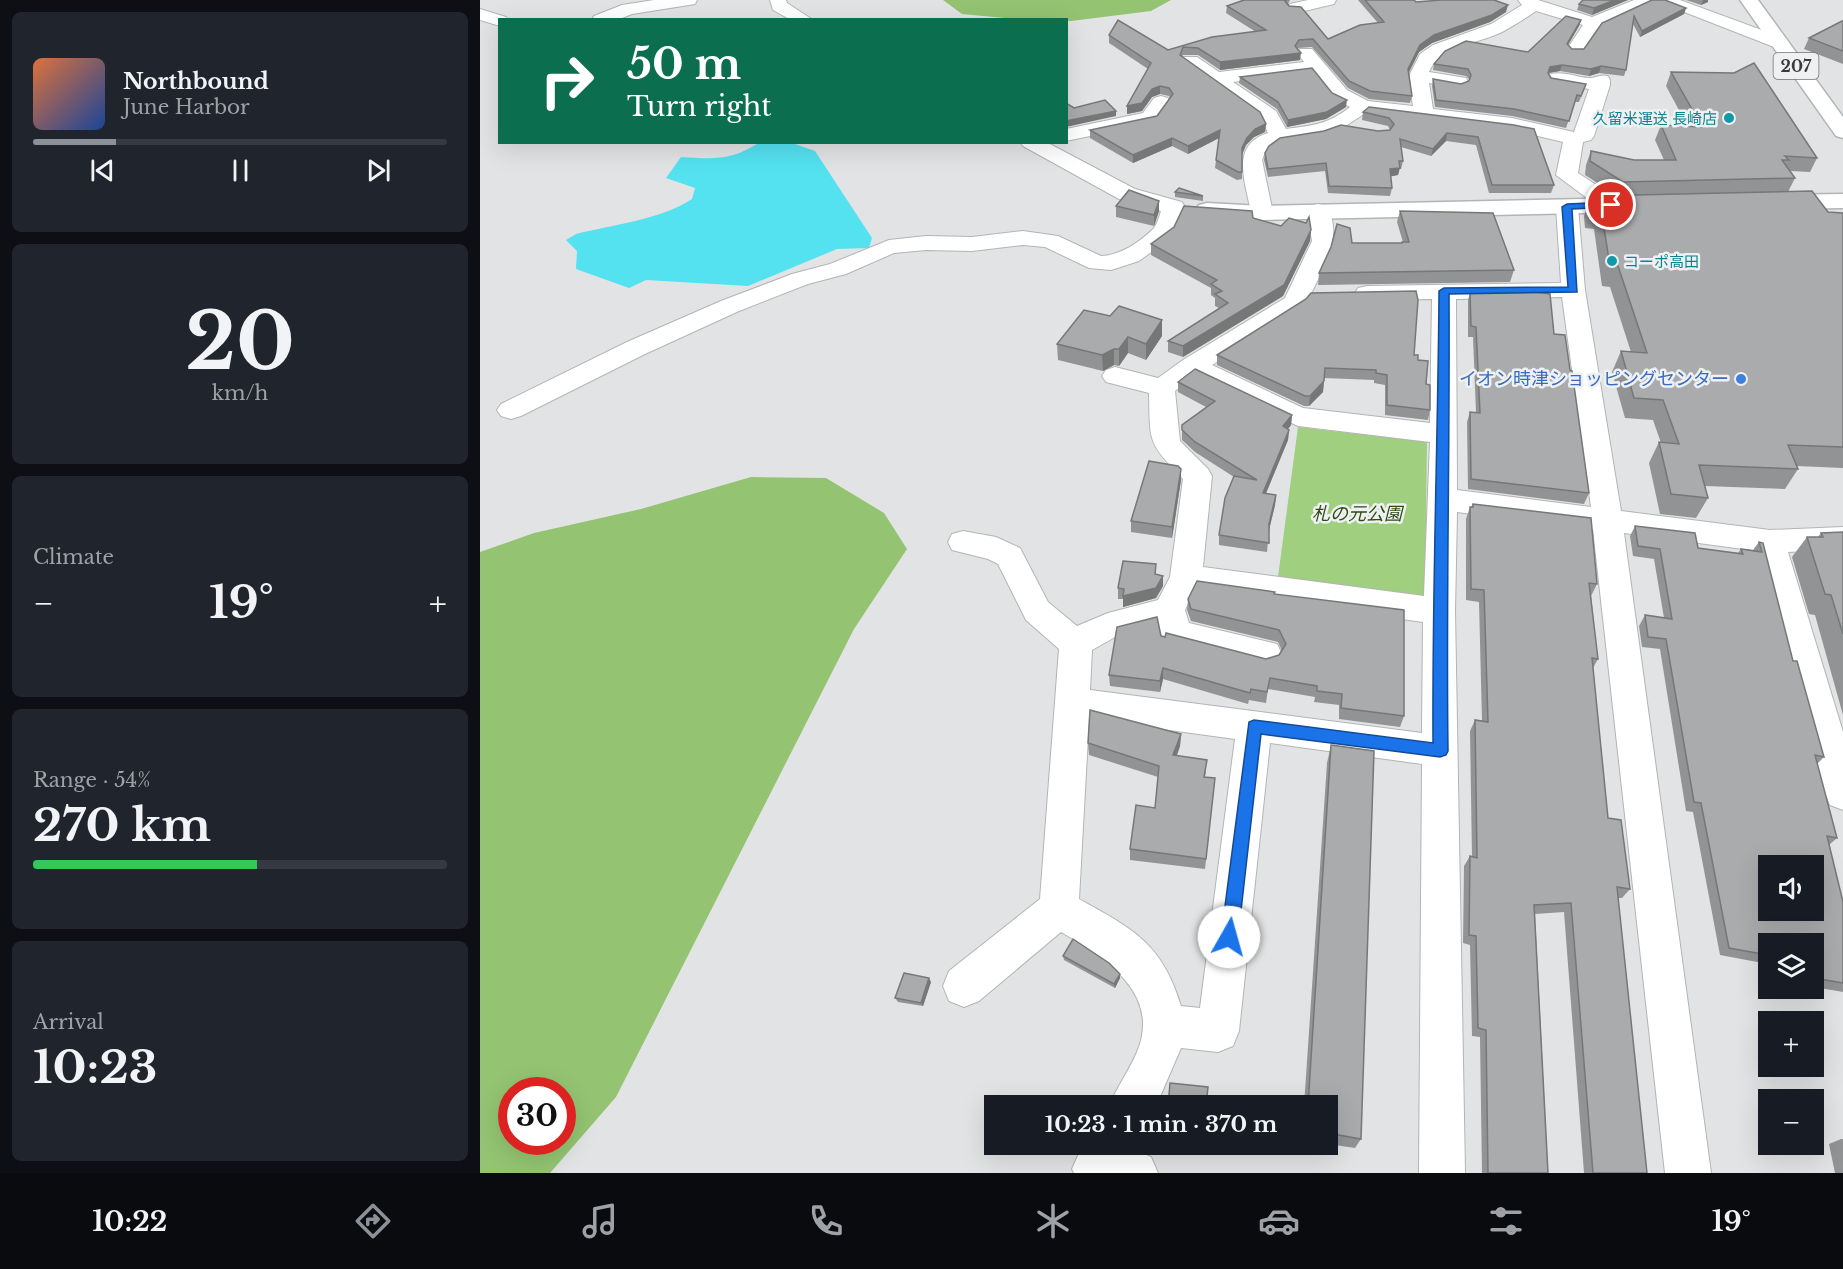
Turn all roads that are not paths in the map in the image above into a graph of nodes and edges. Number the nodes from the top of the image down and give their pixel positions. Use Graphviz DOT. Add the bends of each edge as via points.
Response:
graph roads {
  1 [pos="688,0"];
  2 [pos="778,0"];
  3 [pos="1328,0"];
  4 [pos="1649,0"];
  5 [pos="1664,0"];
  6 [pos="1749,0"];
  7 [pos="1535,2"];
  8 [pos="1296,8"];
  9 [pos="480,14"];
  10 [pos="605,18"];
  11 [pos="801,18"];
  12 [pos="498,20"];
  13 [pos="1593,23"];
  14 [pos="1780,43"];
  15 [pos="1576,50"];
  16 [pos="1190,61"];
  17 [pos="1418,76"];
  18 [pos="1217,78"];
  19 [pos="1557,78"];
  20 [pos="1459,82"];
  21 [pos="1161,102"];
  22 [pos="1363,106"];
  23 [pos="1424,114"];
  24 [pos="1341,123"];
  25 [pos="1370,130"];
  26 [pos="1843,132"];
  27 [pos="1068,135"];
  28 [pos="1280,136"];
  29 [pos="1574,138"];
  30 [pos="1033,144"];
  31 [pos="1843,201"];
  32 [pos="1750,203"];
  33 [pos="1658,204"];
  34 [pos="1611,205"];
  35 [pos="1174,207"];
  36 [pos="1567,207"];
  37 [pos="1205,210"];
  38 [pos="1318,211"];
  39 [pos="1262,213"];
  40 [pos="1573,290"];
  41 [pos="1444,291"];
  42 [pos="1322,294"];
  43 [pos="1192,366"];
  44 [pos="1115,376"];
  45 [pos="1161,388"];
  46 [pos="511,410"];
  47 [pos="1444,434"];
  48 [pos="1441,499"];
  49 [pos="1607,518"];
  50 [pos="1843,538"];
  51 [pos="1770,541"];
  52 [pos="963,542"];
  53 [pos="1186,577"];
  54 [pos="1169,610"];
  55 [pos="1439,611"];
  56 [pos="1076,644"];
  57 [pos="1266,654"];
  58 [pos="1073,702"];
  59 [pos="1254,726"];
  60 [pos="1440,751"];
  61 [pos="1843,793"];
  62 [pos="1059,909"];
  63 [pos="964,986"];
  64 [pos="1164,1025"];
  65 [pos="1137,1095"];
  66 [pos="1442,1173"];
  67 [pos="1688,1173"];
  1 -- 10 [label="street" via="628,9"];
  2 -- 11 [label="street" via="779,6"];
  3 -- 8 [label="street"];
  4 -- 13 [label="street"];
  5 -- 14 [label="street"];
  6 -- 14 [label="main road, 207"];
  7 -- 13 [label="street"];
  7 -- 17 [label="street" via="1497,28 1439,49 1426,58"];
  9 -- 12 [label="street"];
  13 -- 15 [label="street"];
  14 -- 26 [label="main road, 207"];
  16 -- 18 [label="street"];
  17 -- 20 [label="street"];
  17 -- 23 [label="street"];
  18 -- 22 [label="street" via="1312,60 1340,94"];
  18 -- 28 [label="street" via="1269,115"];
  19 -- 29 [label="street" via="1601,82 1584,136"];
  21 -- 27 [label="street" via="1150,118"];
  22 -- 23 [label="street"];
  22 -- 24 [label="street"];
  23 -- 29 [label="street" via="1512,124"];
  24 -- 25 [label="street"];
  24 -- 28 [label="street" via="1318,132"];
  28 -- 39 [label="street" via="1253,151"];
  29 -- 34 [label="street" via="1567,175"];
  30 -- 35 [label="street" via="1127,194"];
  31 -- 32 [label="main road"];
  33 -- 34 [label="main road"];
  34 -- 36 [label="main road"];
  35 -- 37 [label="street"];
  35 -- 46 [label="street" via="1165,231 1131,256 1111,263 1097,263 1050,241 1023,238 889,247 730,306"];
  36 -- 38 [label="main road"];
  36 -- 40 [label="street"];
  37 -- 39 [label="main road"];
  38 -- 39 [label="main road"];
  38 -- 42 [label="street" via="1323,241"];
  40 -- 41 [label="street"];
  40 -- 49 [label="street"];
  41 -- 42 [label="street"];
  41 -- 47 [label="street"];
  42 -- 43 [label="street" via="1287,307"];
  43 -- 45 [label="street"];
  43 -- 47 [label="street" via="1298,417"];
  44 -- 45 [label="street"];
  45 -- 53 [label="street" via="1167,445 1198,476"];
  47 -- 48 [label="street"];
  48 -- 49 [label="street"];
  48 -- 55 [label="street"];
  49 -- 51 [label="street"];
  49 -- 67 [label="street"];
  50 -- 51 [label="street"];
  51 -- 61 [label="street"];
  52 -- 56 [label="street" via="1009,556 1037,611"];
  53 -- 54 [label="street"];
  53 -- 55 [label="street"];
  54 -- 56 [label="street" via="1090,633"];
  54 -- 57 [label="street" via="1176,633"];
  55 -- 60 [label="street"];
  56 -- 58 [label="street"];
  58 -- 59 [label="street"];
  58 -- 62 [label="street"];
  59 -- 60 [label="street"];
  59 -- 64 [label="street" via="1218,1031"];
  60 -- 66 [label="street"];
  62 -- 63 [label="street"];
  62 -- 64 [label="street" via="1139,960 1152,980"];
  64 -- 65 [label="street" via="1161,1046"];
}
